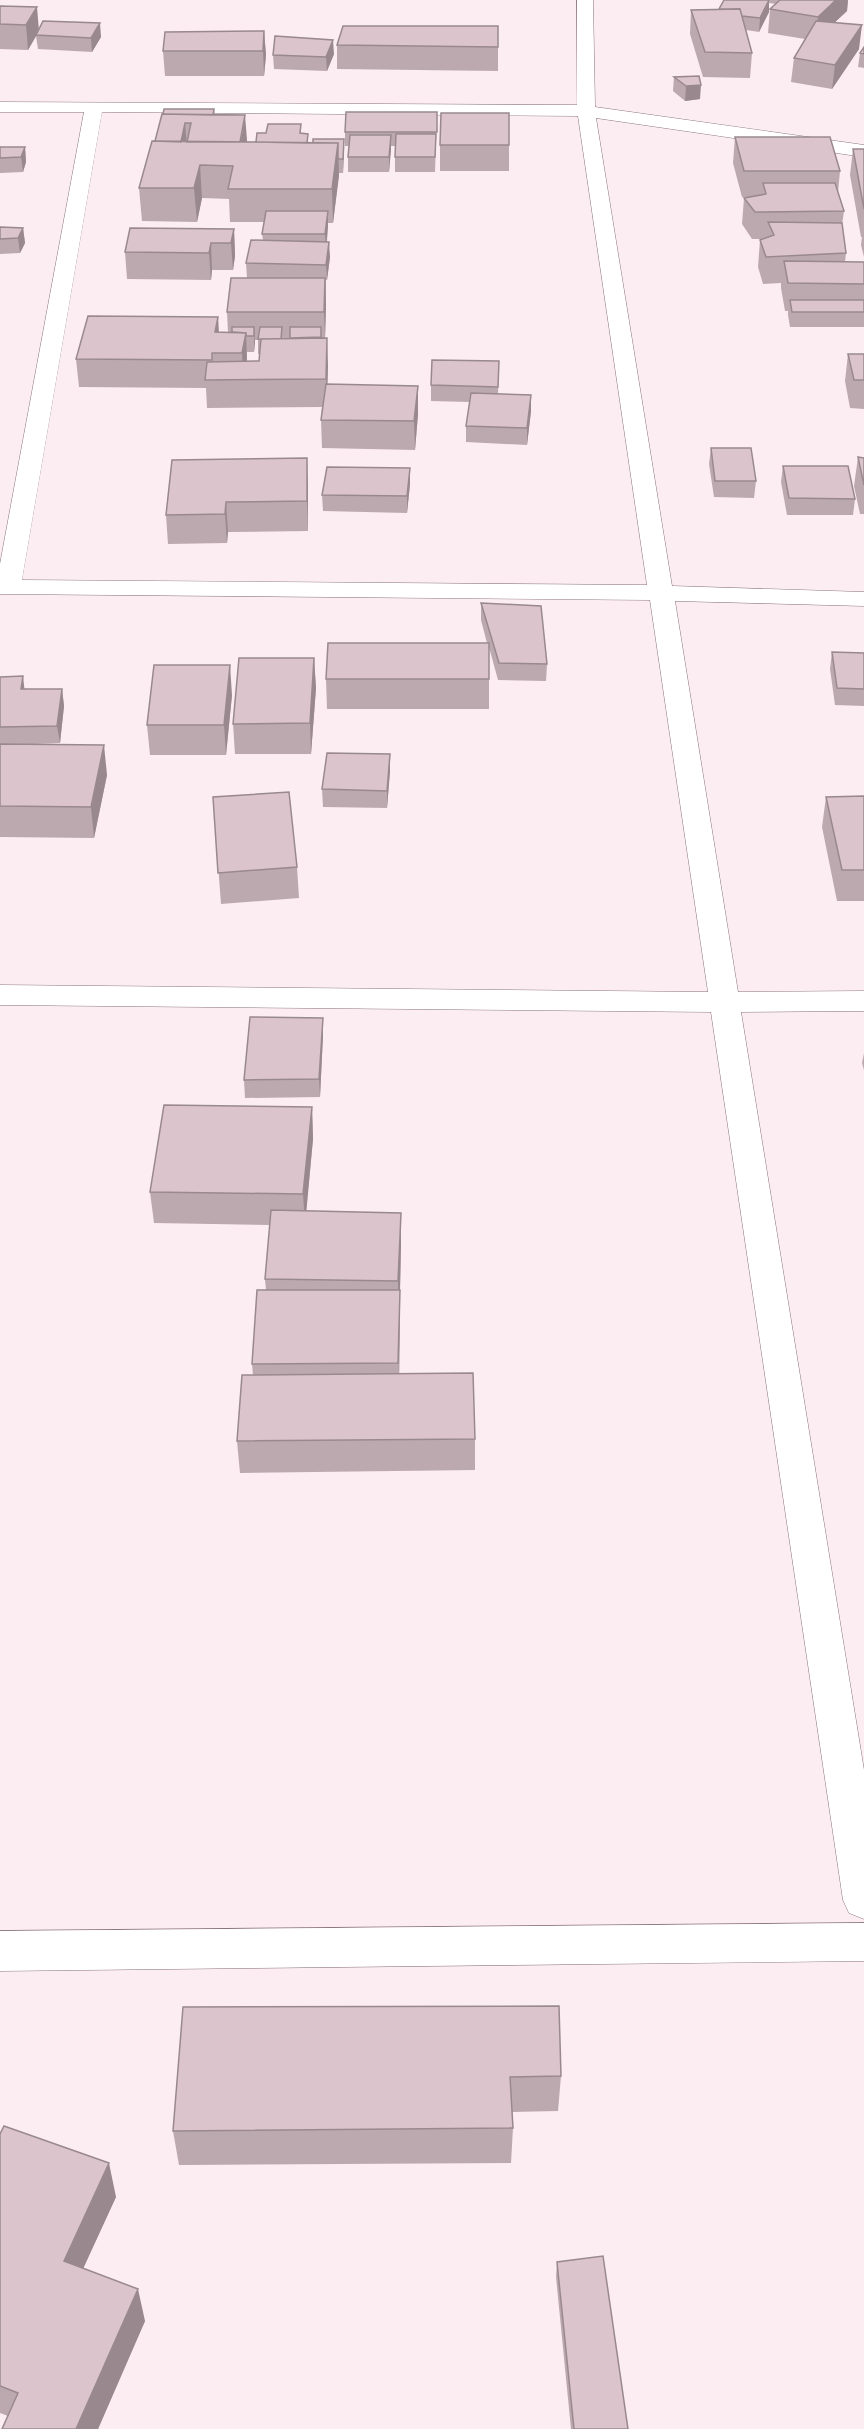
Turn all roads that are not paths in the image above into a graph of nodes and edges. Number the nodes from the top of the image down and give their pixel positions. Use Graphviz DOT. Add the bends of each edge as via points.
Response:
graph roads {
  1 [pos="585,0"];
  2 [pos="94,106"];
  3 [pos="0,107"];
  4 [pos="586,111"];
  5 [pos="864,151"];
  6 [pos="4,587"];
  7 [pos="661,593"];
  8 [pos="864,598"];
  9 [pos="0,995"];
  10 [pos="864,1001"];
  11 [pos="724,1002"];
  12 [pos="864,1900"];
  13 [pos="864,1942"];
  14 [pos="0,1951"];
  1 -- 4 [label="street"];
  2 -- 3 [label="street"];
  2 -- 4 [label="street"];
  2 -- 6 [label="street"];
  4 -- 5 [label="street"];
  4 -- 7 [label="street"];
  6 -- 7 [label="street"];
  7 -- 8 [label="street"];
  7 -- 11 [label="street"];
  9 -- 11 [label="street"];
  10 -- 11 [label="street"];
  11 -- 12 [label="street"];
  13 -- 14 [label="street"];
}
